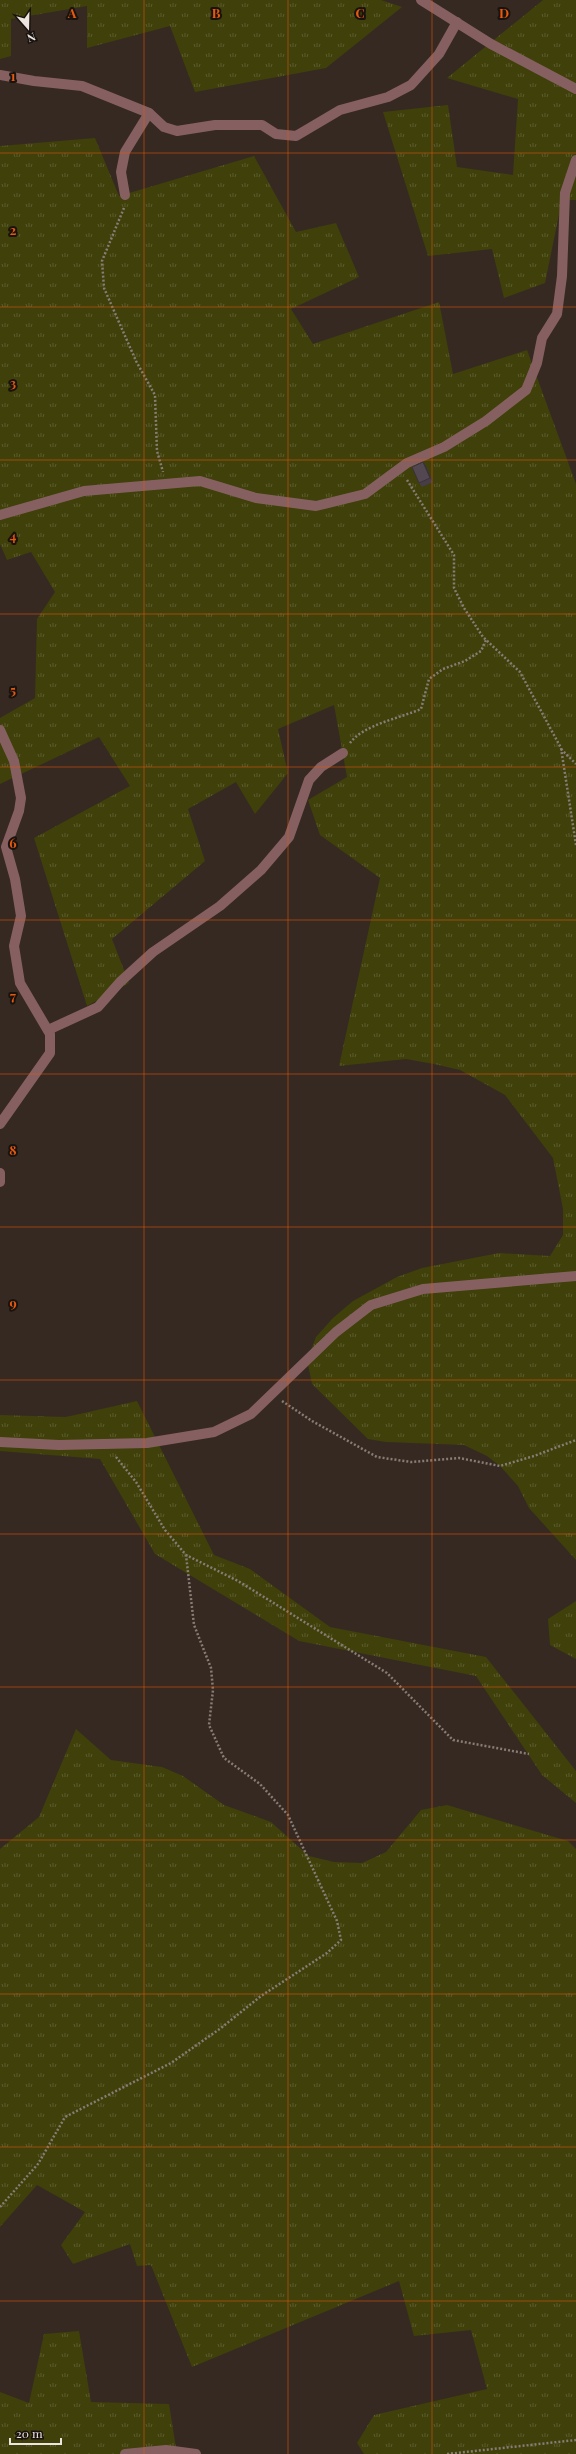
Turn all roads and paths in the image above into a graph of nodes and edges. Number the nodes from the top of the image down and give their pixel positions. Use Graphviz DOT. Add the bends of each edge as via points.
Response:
graph roads {
  1 [pos="421,0"];
  2 [pos="457,22"];
  3 [pos="0,75"];
  4 [pos="576,89"];
  5 [pos="149,113"];
  6 [pos="576,160"];
  7 [pos="125,195"];
  8 [pos="398,470"];
  9 [pos="166,484"];
  10 [pos="0,515"];
  11 [pos="486,640"];
  12 [pos="0,730"];
  13 [pos="561,748"];
  14 [pos="343,753"];
  15 [pos="576,764"];
  16 [pos="576,845"];
  17 [pos="48,1030"];
  18 [pos="0,1124"];
  19 [pos="0,1173"];
  20 [pos="0,1182"];
  21 [pos="576,1276"];
  22 [pos="271,1395"];
  23 [pos="576,1440"];
  24 [pos="0,1442"];
  25 [pos="106,1444"];
  26 [pos="186,1555"];
  27 [pos="529,1754"];
  28 [pos="0,2207"];
  29 [pos="576,2440"];
  30 [pos="126,2454"];
  31 [pos="196,2454"];
  32 [pos="447,2454"];
  1 -- 2 [label="street"];
  2 -- 4 [label="street" via="491,44"];
  2 -- 5 [label="street" via="439,54 411,85 388,97 340,110 296,136 276,134 262,125 215,125 177,131 164,127"];
  3 -- 5 [label="street" via="82,86"];
  5 -- 7 [label="street" via="125,152 121,172"];
  6 -- 8 [label="street" via="566,193 562,276 557,314 542,338 537,363 526,390 486,421 444,447 407,463"];
  7 -- 9 [label="path" via="124,212 102,261 104,288 136,361 155,396 157,451"];
  8 -- 9 [label="street" via="365,494 316,506 256,498 200,481"];
  8 -- 11 [label="path" via="412,486 454,555 454,588"];
  9 -- 10 [label="street" via="84,491"];
  11 -- 13 [label="path" via="520,672"];
  11 -- 14 [label="path" via="481,651 465,661 443,669 429,679 421,710 372,726 354,738"];
  12 -- 17 [label="street" via="14,761 21,798 6,847 21,916 14,946 20,983"];
  13 -- 15 [label="path"];
  13 -- 16 [label="path"];
  14 -- 17 [label="street" via="321,767 309,780 289,837 261,870 220,906 153,952 120,982 98,1007"];
  17 -- 18 [label="street" via="50,1053"];
  19 -- 20 [label="street"];
  21 -- 22 [label="street" via="423,1289 371,1305 336,1332"];
  22 -- 23 [label="path" via="377,1457 410,1462 459,1458 500,1466"];
  22 -- 25 [label="street" via="251,1414 214,1432 147,1443"];
  24 -- 25 [label="street"];
  25 -- 26 [label="path" via="136,1482 165,1530"];
  26 -- 27 [label="path" via="238,1582 387,1673 453,1740"];
  26 -- 28 [label="path" via="194,1625 211,1668 213,1690 209,1725 224,1758 260,1784 288,1815 337,1921 341,1940 327,1954 261,1996 172,2063 66,2117 38,2164"];
  29 -- 32 [label="path"];
  30 -- 31 [label="street" via="166,2450"];
}
